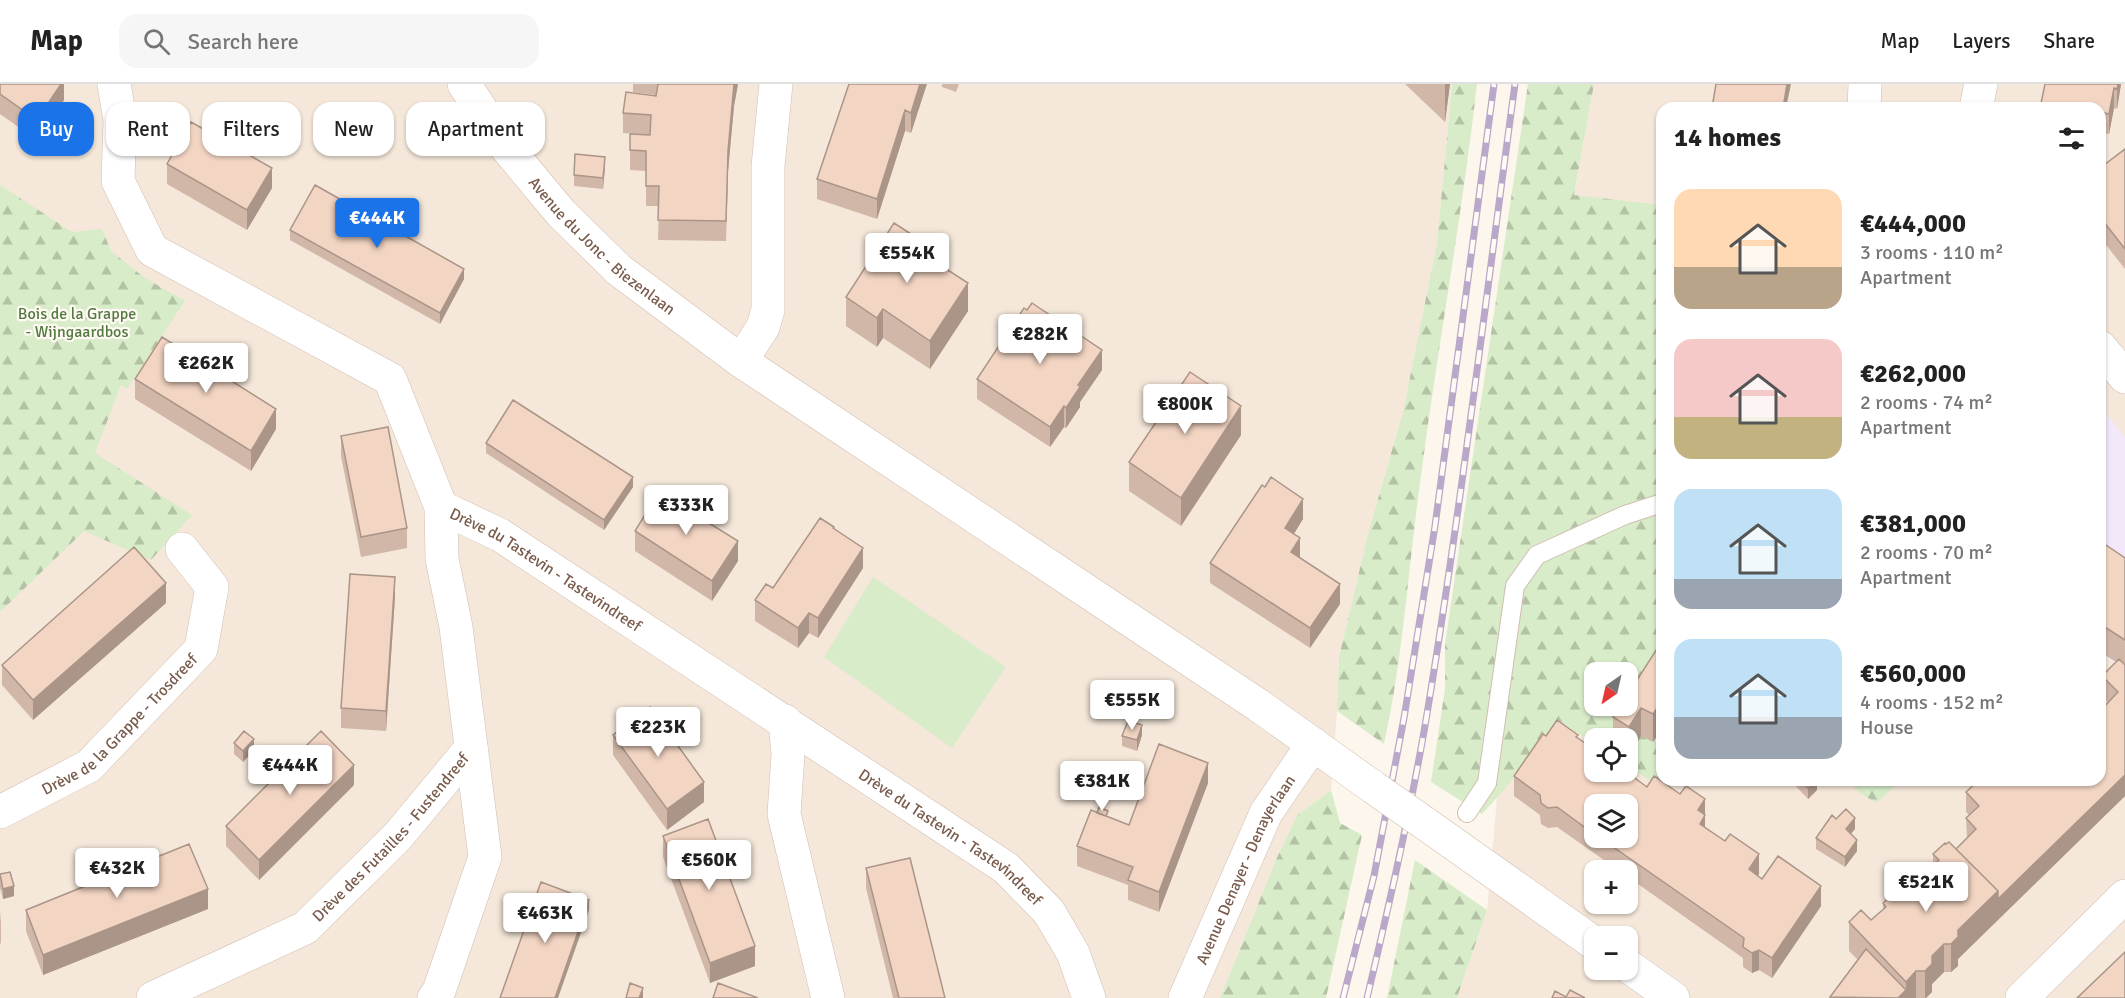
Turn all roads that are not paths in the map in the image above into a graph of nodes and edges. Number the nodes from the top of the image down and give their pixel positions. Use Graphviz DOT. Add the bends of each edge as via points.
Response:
graph roads {
  1 [pos="114,84"];
  2 [pos="464,84"];
  3 [pos="776,84"];
  4 [pos="1865,84"];
  5 [pos="1980,84"];
  6 [pos="1864,102"];
  7 [pos="1977,102"];
  8 [pos="2106,354"];
  9 [pos="741,361"];
  10 [pos="2125,377"];
  11 [pos="1656,505"];
  12 [pos="441,507"];
  13 [pos="183,549"];
  14 [pos="785,721"];
  15 [pos="1313,744"];
  16 [pos="471,748"];
  17 [pos="0,812"];
  18 [pos="1467,813"];
  19 [pos="2125,896"];
  20 [pos="1584,936"];
  21 [pos="1638,973"];
  22 [pos="153,998"];
  23 [pos="434,998"];
  24 [pos="828,998"];
  25 [pos="1089,998"];
  26 [pos="1185,998"];
  27 [pos="1673,998"];
  28 [pos="2022,998"];
  1 -- 12 [label="street, Drève du Tastevin - Tastevindreef" via="120,120 118,181 152,250 390,379"];
  2 -- 9 [label="street, Avenue du Jonc - Biezenlaan" via="506,147 561,213 618,270"];
  3 -- 9 [label="street" via="768,166 768,310 763,327"];
  4 -- 6 [label="street"];
  5 -- 7 [label="street"];
  8 -- 10 [label="street"];
  9 -- 15 [label="street, Avenue du Jonc - Biezenlaan"];
  11 -- 18 [label="lane" via="1537,555 1515,586 1487,783"];
  12 -- 14 [label="street, Drève du Tastevin - Tastevindreef" via="500,535"];
  12 -- 16 [label="street, Drève des Futailles - Fustendreef" via="442,559 456,627"];
  13 -- 17 [label="street, Drève de la Grappe - Trosdreef" via="212,587 201,649 89,765"];
  14 -- 24 [label="street" via="788,754 784,814"];
  14 -- 25 [label="street, Drève du Tastevin - Tastevindreef" via="1006,868 1049,912 1072,953"];
  15 -- 20 [label="street, Avenue du Jonc - Biezenlaan, bridge"];
  15 -- 26 [label="street, Avenue Denayer - Denayerlaan" via="1266,813"];
  16 -- 22 [label="street, Drève des Futailles - Fustendreef" via="398,836 305,928"];
  16 -- 23 [label="street" via="484,858"];
  19 -- 28 [label="street"];
  21 -- 27 [label="street"];
}
